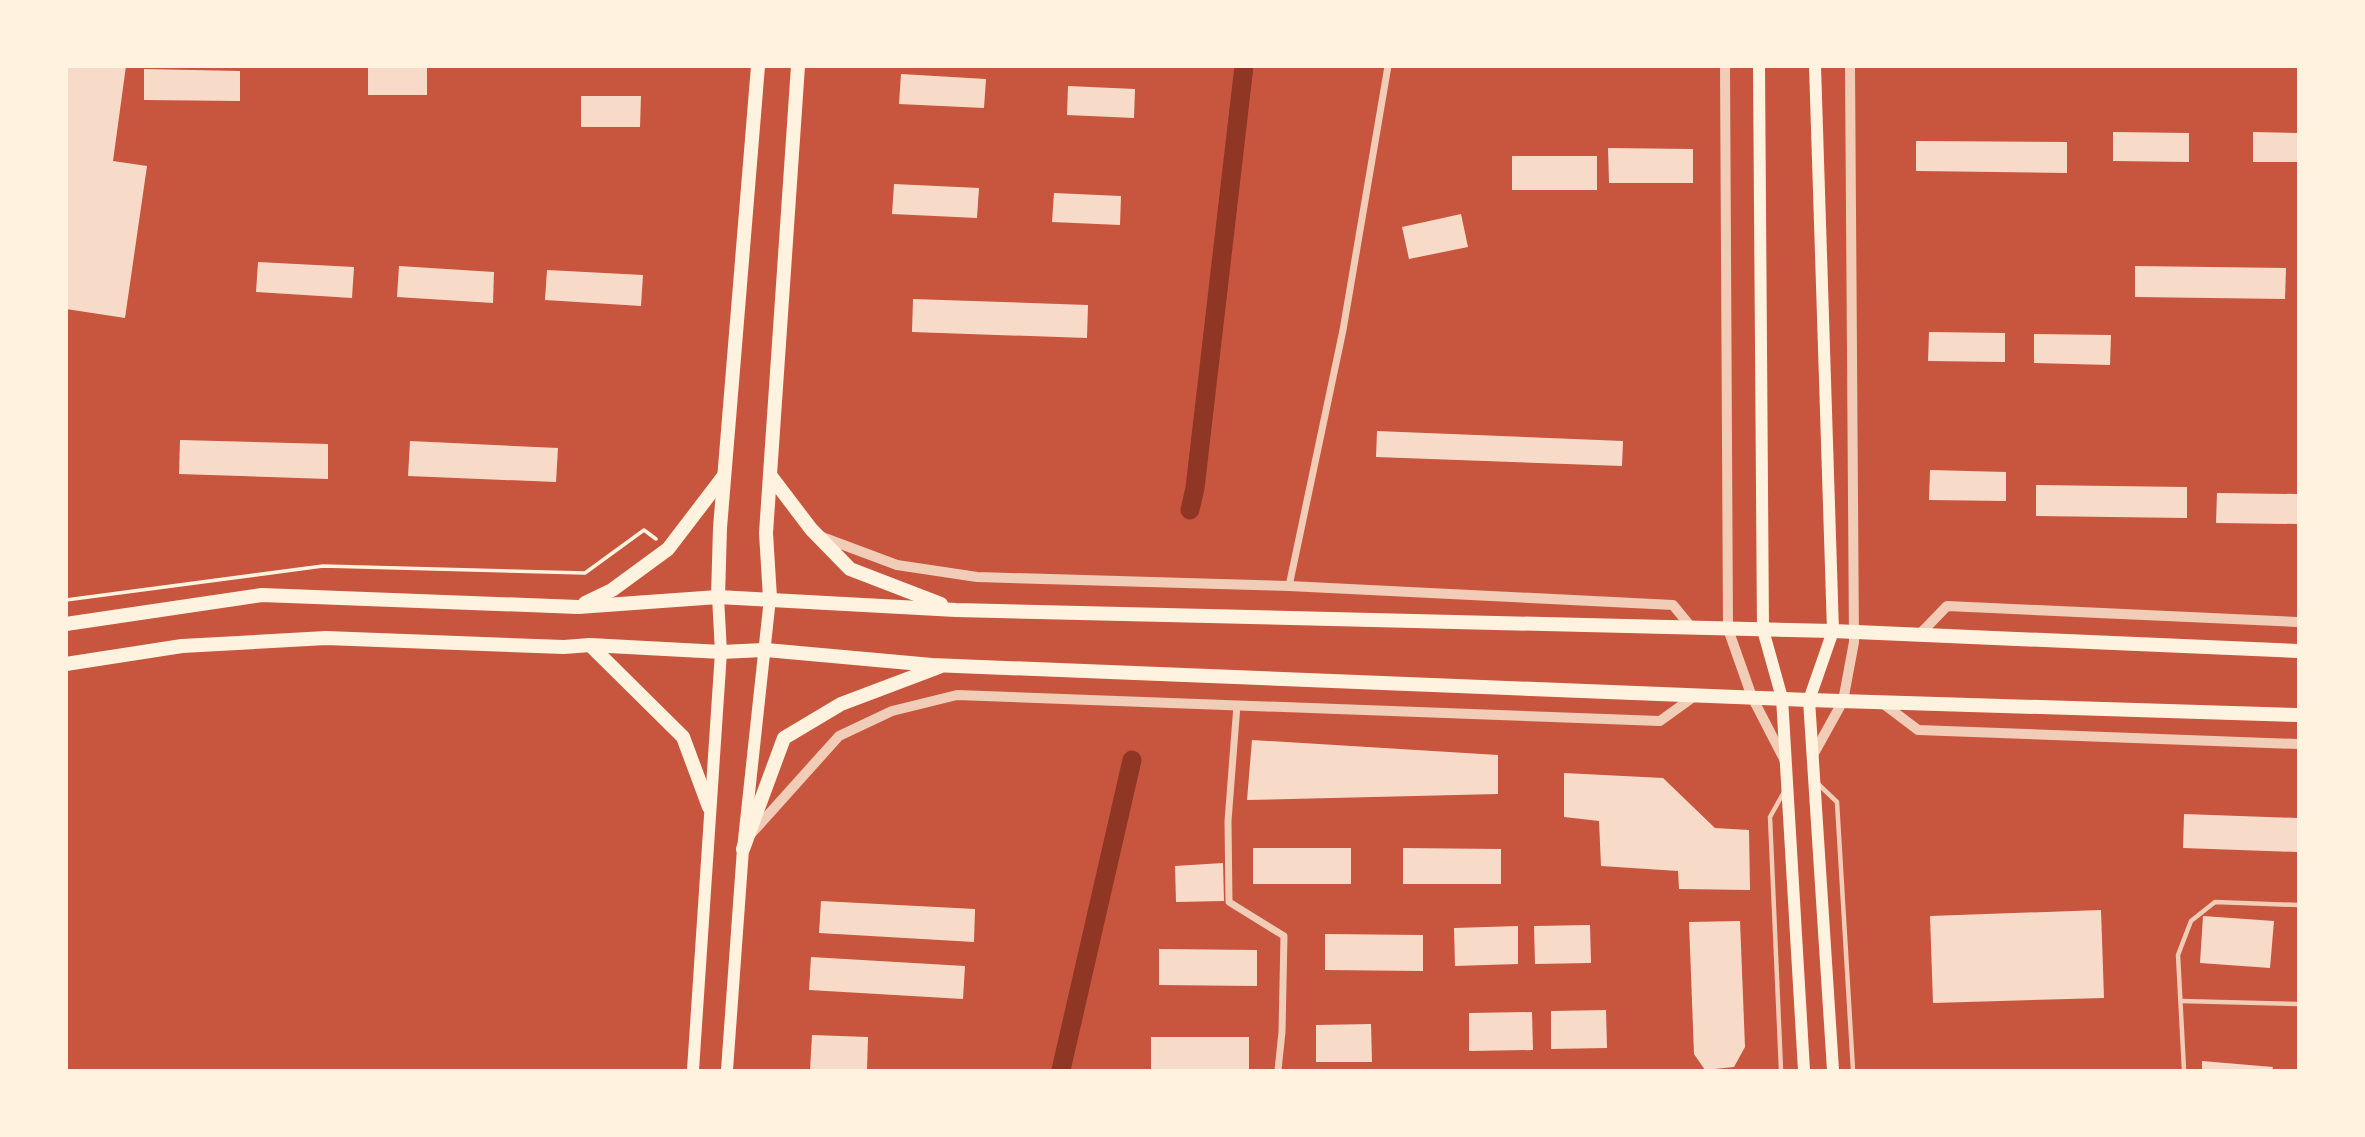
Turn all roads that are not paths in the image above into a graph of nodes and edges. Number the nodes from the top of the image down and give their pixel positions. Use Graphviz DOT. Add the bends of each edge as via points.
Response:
graph roads {
  1 [pos="758,66"];
  2 [pos="798,66"];
  3 [pos="1388,66"];
  4 [pos="1725,66"];
  5 [pos="1759,66"];
  6 [pos="1815,66"];
  7 [pos="1850,66"];
  8 [pos="770,475"];
  9 [pos="724,476"];
  10 [pos="817,535"];
  11 [pos="1289,586"];
  12 [pos="718,597"];
  13 [pos="770,598"];
  14 [pos="578,607"];
  15 [pos="956,610"];
  16 [pos="2298,622"];
  17 [pos="66,624"];
  18 [pos="1691,627"];
  19 [pos="1728,629"];
  20 [pos="1763,630"];
  21 [pos="1833,631"];
  22 [pos="1854,632"];
  23 [pos="1919,635"];
  24 [pos="590,645"];
  25 [pos="766,650"];
  26 [pos="2298,651"];
  27 [pos="721,652"];
  28 [pos="66,664"];
  29 [pos="944,666"];
  30 [pos="1696,695"];
  31 [pos="1752,697"];
  32 [pos="1782,698"];
  33 [pos="1809,700"];
  34 [pos="1843,701"];
  35 [pos="1881,702"];
  36 [pos="1237,705"];
  37 [pos="2298,715"];
  38 [pos="2298,744"];
  39 [pos="1813,755"];
  40 [pos="1786,761"];
  41 [pos="1814,779"];
  42 [pos="1787,785"];
  43 [pos="709,807"];
  44 [pos="744,844"];
  45 [pos="2298,905"];
  46 [pos="2181,1001"];
  47 [pos="2298,1004"];
  48 [pos="693,1070"];
  49 [pos="727,1070"];
  50 [pos="1278,1070"];
  51 [pos="1781,1070"];
  52 [pos="1804,1070"];
  53 [pos="1833,1070"];
  54 [pos="1853,1070"];
  55 [pos="2184,1070"];
  1 -- 9 [label="highway"];
  2 -- 8 [label="highway"];
  3 -- 11 [label="street" via="1343,330"];
  4 -- 19 [label="street"];
  5 -- 20 [label="main road"];
  6 -- 21 [label="main road"];
  7 -- 22 [label="street"];
  8 -- 10 [label="highway"];
  8 -- 13 [label="highway" via="766,533"];
  9 -- 12 [label="highway"];
  9 -- 14 [label="highway" via="668,548 612,590"];
  10 -- 11 [label="street" via="897,565 977,577"];
  10 -- 15 [label="highway" via="850,569"];
  11 -- 18 [label="street" via="1673,606"];
  12 -- 13 [label="highway"];
  12 -- 14 [label="highway"];
  12 -- 27 [label="main road"];
  13 -- 15 [label="highway"];
  13 -- 25 [label="main road"];
  14 -- 17 [label="highway" via="262,595"];
  15 -- 18 [label="highway"];
  16 -- 23 [label="street" via="1947,606"];
  18 -- 19 [label="highway"];
  19 -- 20 [label="highway"];
  19 -- 31 [label="street"];
  20 -- 21 [label="highway"];
  20 -- 32 [label="main road"];
  21 -- 22 [label="highway"];
  21 -- 33 [label="main road"];
  22 -- 23 [label="highway"];
  22 -- 34 [label="street"];
  23 -- 26 [label="highway"];
  24 -- 27 [label="highway"];
  24 -- 28 [label="highway" via="326,638 182,646"];
  24 -- 43 [label="highway" via="683,737"];
  25 -- 27 [label="highway"];
  25 -- 29 [label="highway"];
  25 -- 44 [label="main road"];
  27 -- 43 [label="main road"];
  29 -- 30 [label="highway"];
  29 -- 44 [label="highway" via="841,704 785,738"];
  30 -- 31 [label="highway"];
  30 -- 36 [label="street" via="1660,721"];
  31 -- 32 [label="highway"];
  31 -- 40 [label="street"];
  32 -- 33 [label="highway"];
  32 -- 40 [label="main road"];
  33 -- 34 [label="highway"];
  33 -- 39 [label="main road"];
  34 -- 35 [label="highway"];
  34 -- 39 [label="street"];
  35 -- 37 [label="highway"];
  35 -- 38 [label="street" via="1918,730"];
  36 -- 44 [label="street" via="957,695 892,711 839,736"];
  36 -- 50 [label="street" via="1228,821 1229,902 1284,936"];
  39 -- 41 [label="main road"];
  40 -- 42 [label="main road"];
  41 -- 53 [label="main road"];
  41 -- 54 [label="lane" via="1837,802"];
  42 -- 51 [label="lane" via="1770,817"];
  42 -- 52 [label="main road"];
  43 -- 48 [label="main road"];
  44 -- 49 [label="main road"];
  45 -- 46 [label="lane" via="2215,902 2191,921 2178,955"];
  46 -- 47 [label="lane"];
  46 -- 55 [label="lane"];
}
